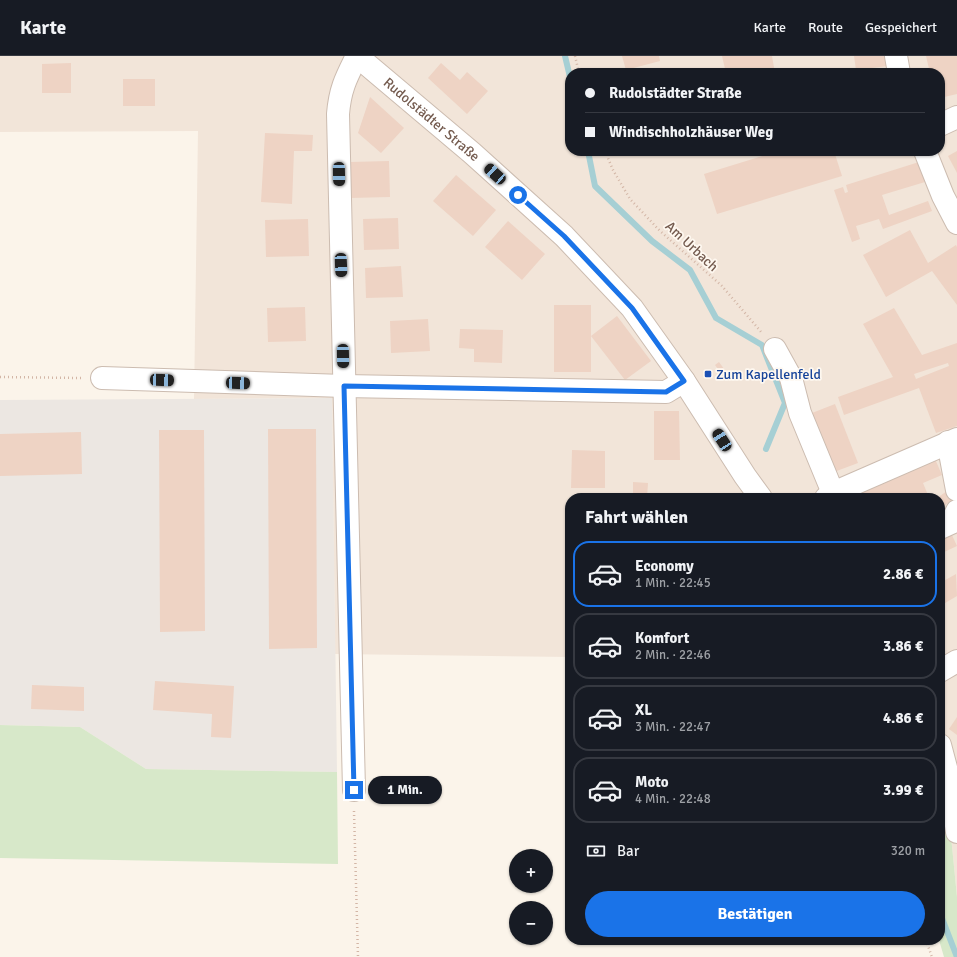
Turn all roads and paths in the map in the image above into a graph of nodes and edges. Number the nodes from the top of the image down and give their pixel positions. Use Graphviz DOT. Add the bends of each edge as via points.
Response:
graph roads {
  1 [pos="357,56"];
  2 [pos="575,56"];
  3 [pos="896,56"];
  4 [pos="578,68"];
  5 [pos="898,68"];
  6 [pos="957,117"];
  7 [pos="945,123"];
  8 [pos="607,156"];
  9 [pos="927,156"];
  10 [pos="957,223"];
  11 [pos="775,348"];
  12 [pos="0,377"];
  13 [pos="102,378"];
  14 [pos="684,381"];
  15 [pos="344,386"];
  16 [pos="953,440"];
  17 [pos="957,490"];
  18 [pos="757,493"];
  19 [pos="835,493"];
  20 [pos="840,493"];
  21 [pos="957,511"];
  22 [pos="945,526"];
  23 [pos="957,661"];
  24 [pos="945,668"];
  25 [pos="945,674"];
  26 [pos="957,680"];
  27 [pos="945,764"];
  28 [pos="354,790"];
  29 [pos="957,832"];
  30 [pos="928,945"];
  31 [pos="358,957"];
  32 [pos="932,957"];
  1 -- 14 [label="street, Rudolstädter Straße" via="472,153 564,236 632,308"];
  1 -- 15 [label="street" via="339,96 338,114"];
  2 -- 4 [label="path"];
  3 -- 5 [label="street"];
  6 -- 7 [label="street"];
  8 -- 11 [label="path, Am Urbach" via="630,199 660,231 722,286"];
  9 -- 10 [label="street"];
  11 -- 19 [label="street" via="791,378 800,413"];
  12 -- 13 [label="path"];
  13 -- 15 [label="street"];
  14 -- 15 [label="street" via="666,392"];
  14 -- 18 [label="street, Rudolstädter Straße"];
  15 -- 28 [label="street"];
  16 -- 17 [label="street"];
  16 -- 20 [label="street"];
  21 -- 22 [label="street" via="951,523"];
  23 -- 24 [label="street"];
  25 -- 26 [label="street"];
  27 -- 29 [label="street"];
  28 -- 31 [label="path"];
  30 -- 32 [label="path"];
}
